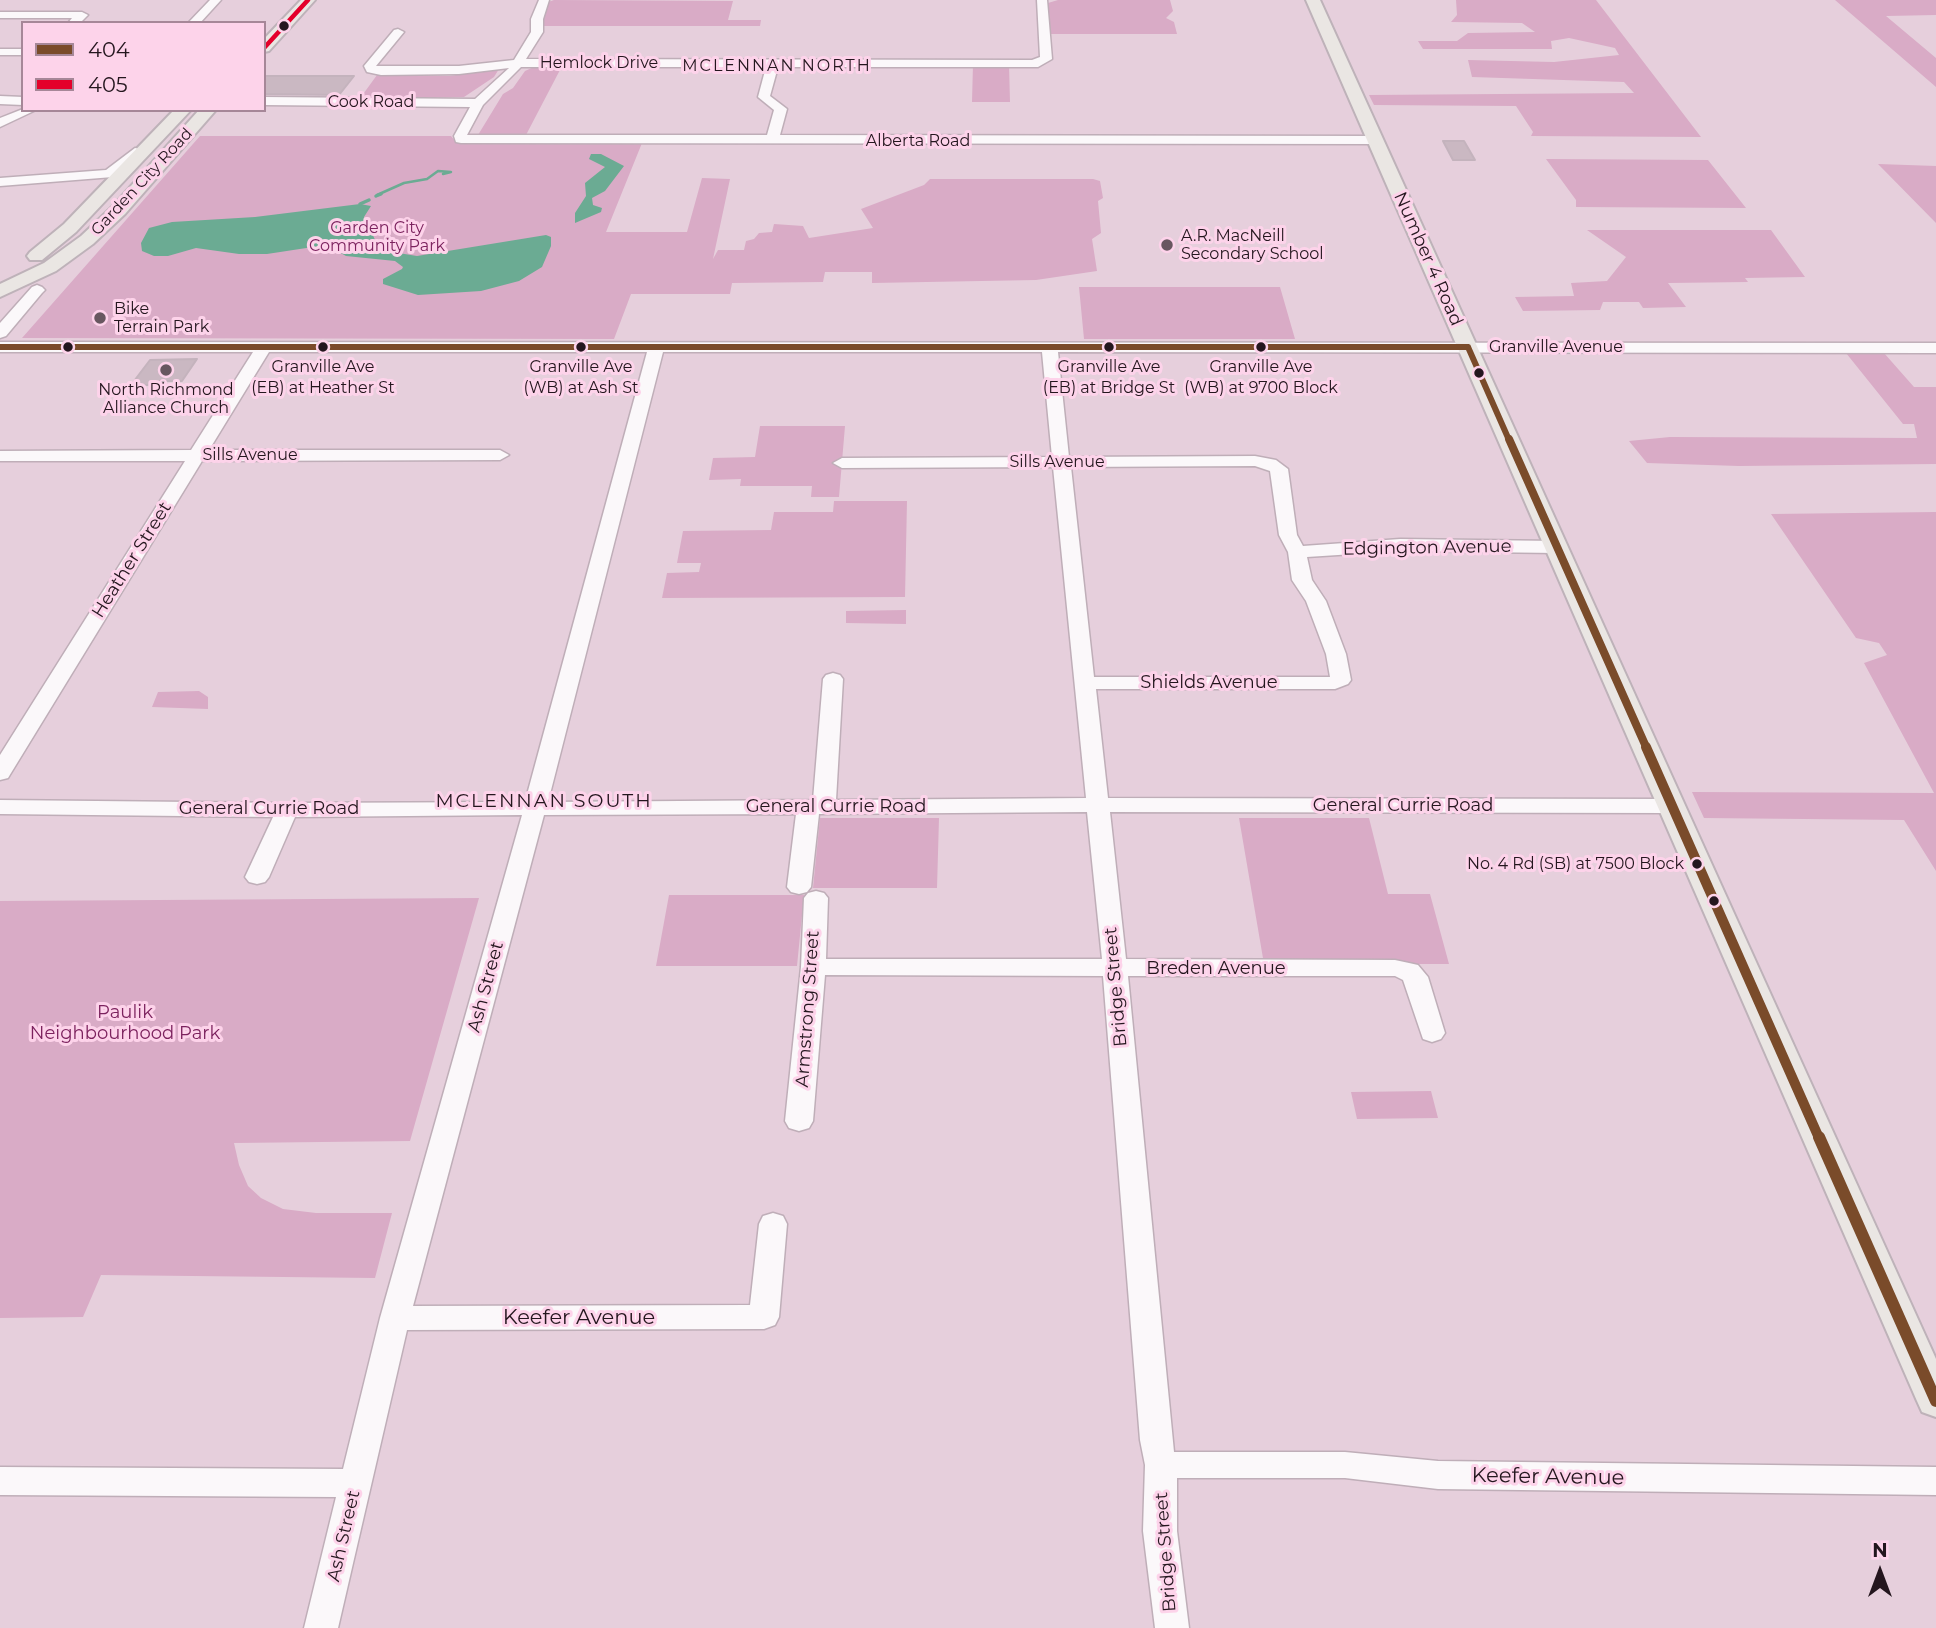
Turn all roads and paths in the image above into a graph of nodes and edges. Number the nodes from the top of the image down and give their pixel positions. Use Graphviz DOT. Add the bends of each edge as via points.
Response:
graph roads {
  1 [pos="216,0"];
  2 [pos="290,0"];
  3 [pos="308,0"];
  4 [pos="544,0"];
  5 [pos="1042,0"];
  6 [pos="1313,0"];
  7 [pos="0,15"];
  8 [pos="75,21"];
  9 [pos="195,21"];
  10 [pos="266,25"];
  11 [pos="405,29"];
  12 [pos="266,46"];
  13 [pos="0,52"];
  14 [pos="21,52"];
  15 [pos="518,63"];
  16 [pos="772,64"];
  17 [pos="0,100"];
  18 [pos="21,101"];
  19 [pos="266,102"];
  20 [pos="478,103"];
  21 [pos="25,112"];
  22 [pos="181,112"];
  23 [pos="206,112"];
  24 [pos="0,123"];
  25 [pos="154,139"];
  26 [pos="1376,140"];
  27 [pos="772,141"];
  28 [pos="0,182"];
  29 [pos="0,275"];
  30 [pos="37,290"];
  31 [pos="0,291"];
  32 [pos="0,333"];
  33 [pos="0,347"];
  34 [pos="264,347"];
  35 [pos="656,347"];
  36 [pos="1049,347"];
  37 [pos="1468,347"];
  38 [pos="1936,348"];
  39 [pos="197,455"];
  40 [pos="500,455"];
  41 [pos="0,456"];
  42 [pos="1063,462"];
  43 [pos="842,463"];
  44 [pos="1557,547"];
  45 [pos="1297,552"];
  46 [pos="833,679"];
  47 [pos="1083,683"];
  48 [pos="0,773"];
  49 [pos="1098,805"];
  50 [pos="1672,806"];
  51 [pos="0,807"];
  52 [pos="535,808"];
  53 [pos="816,808"];
  54 [pos="287,810"];
  55 [pos="257,877"];
  56 [pos="813,967"];
  57 [pos="1115,969"];
  58 [pos="1432,1033"];
  59 [pos="799,1121"];
  60 [pos="773,1224"];
  61 [pos="395,1318"];
  62 [pos="1936,1401"];
  63 [pos="1161,1465"];
  64 [pos="0,1481"];
  65 [pos="1936,1481"];
  66 [pos="356,1483"];
  67 [pos="321,1628"];
  68 [pos="1172,1628"];
  1 -- 9 [label="street"];
  2 -- 10 [label="main road"];
  3 -- 12 [label="main road"];
  4 -- 15 [label="street" via="537,32"];
  5 -- 16 [label="street, Hemlock Drive" via="1043,62"];
  6 -- 26 [label="main road, Number 4 Road"];
  7 -- 8 [label="street" via="82,15"];
  11 -- 15 [label="street, Hemlock Drive" via="370,65 372,69 458,70"];
  13 -- 14 [label="street"];
  15 -- 16 [label="street, Hemlock Drive"];
  15 -- 20 [label="street"];
  16 -- 27 [label="street" via="764,97 781,109"];
  17 -- 18 [label="street"];
  19 -- 20 [label="street, Cook Road"];
  20 -- 27 [label="street, Alberta Road" via="461,139"];
  21 -- 24 [label="street"];
  22 -- 25 [label="main road, Garden City Road"];
  23 -- 31 [label="main road, Garden City Road" via="87,240 48,268"];
  25 -- 28 [label="street" via="116,171"];
  25 -- 29 [label="main road, Garden City Road" via="55,242"];
  26 -- 27 [label="street, Alberta Road"];
  26 -- 37 [label="main road, Number 4 Road"];
  30 -- 32 [label="street"];
  33 -- 34 [label="street, Granville Avenue"];
  34 -- 35 [label="street, Granville Avenue"];
  34 -- 39 [label="street, Heather Street"];
  35 -- 36 [label="street, Granville Avenue"];
  35 -- 52 [label="street, Ash Street"];
  36 -- 37 [label="street, Granville Avenue"];
  36 -- 42 [label="street, Bridge Street"];
  37 -- 38 [label="street, Granville Avenue"];
  37 -- 44 [label="main road, Number 4 Road"];
  39 -- 40 [label="street, Sills Avenue"];
  39 -- 41 [label="street, Sills Avenue"];
  39 -- 48 [label="street, Heather Street"];
  42 -- 43 [label="street, Sills Avenue"];
  42 -- 45 [label="street, Sills Avenue" via="1270,464 1279,469 1288,536"];
  42 -- 47 [label="street, Bridge Street"];
  44 -- 45 [label="street, Edgington Avenue" via="1401,545"];
  44 -- 50 [label="main road, Number 4 Road"];
  45 -- 47 [label="street, Shields Avenue" via="1302,580 1316,601 1341,680"];
  46 -- 53 [label="street, Armstrong Street"];
  47 -- 49 [label="street, Bridge Street"];
  49 -- 50 [label="street, General Currie Road"];
  49 -- 53 [label="street, General Currie Road"];
  49 -- 57 [label="street, Bridge Street"];
  50 -- 62 [label="main road, Number 4 Road"];
  51 -- 54 [label="street, General Currie Road"];
  52 -- 53 [label="street, General Currie Road"];
  52 -- 54 [label="street, General Currie Road"];
  52 -- 61 [label="street, Ash Street"];
  53 -- 56 [label="street, Armstrong Street" via="808,893"];
  54 -- 55 [label="street"];
  56 -- 57 [label="street, Breden Avenue"];
  56 -- 59 [label="street, Armstrong Street"];
  57 -- 58 [label="street, Breden Avenue" via="1395,968 1415,977"];
  57 -- 63 [label="street, Bridge Street"];
  60 -- 61 [label="street, Keefer Avenue" via="764,1317"];
  61 -- 66 [label="street, Ash Street"];
  63 -- 65 [label="street, Keefer Avenue" via="1345,1465 1438,1475"];
  63 -- 68 [label="street, Bridge Street" via="1160,1531"];
  64 -- 66 [label="street"];
  66 -- 67 [label="street, Ash Street"];
}
